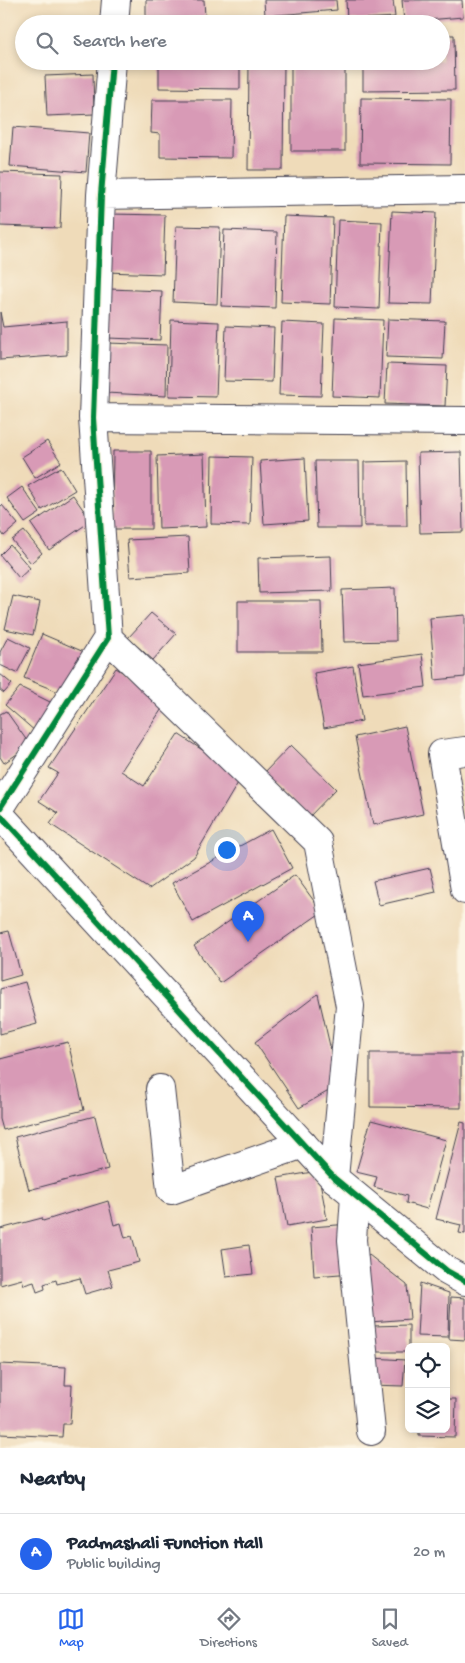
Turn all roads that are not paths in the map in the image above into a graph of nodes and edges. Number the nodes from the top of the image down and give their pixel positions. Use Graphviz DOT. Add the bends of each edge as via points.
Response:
graph roads {
  1 [pos="116,0"];
  2 [pos="115,15"];
  3 [pos="111,70"];
  4 [pos="465,189"];
  5 [pos="101,195"];
  6 [pos="93,418"];
  7 [pos="465,421"];
  8 [pos="108,638"];
  9 [pos="465,751"];
  10 [pos="0,808"];
  11 [pos="0,815"];
  12 [pos="465,890"];
  13 [pos="160,1088"];
  14 [pos="303,1144"];
  15 [pos="334,1178"];
  16 [pos="354,1196"];
  17 [pos="465,1280"];
  18 [pos="371,1431"];
  1 -- 2 [label="street"];
  3 -- 5 [label="street"];
  4 -- 5 [label="street"];
  5 -- 6 [label="street"];
  6 -- 7 [label="street"];
  6 -- 8 [label="street"];
  8 -- 10 [label="street"];
  8 -- 15 [label="street" via="318,842 350,1006"];
  9 -- 12 [label="street" via="442,754"];
  11 -- 14 [label="street"];
  13 -- 14 [label="street" via="170,1190"];
  14 -- 15 [label="street"];
  15 -- 16 [label="street"];
  16 -- 17 [label="street" via="447,1271"];
  16 -- 18 [label="street" via="352,1240"];
}
